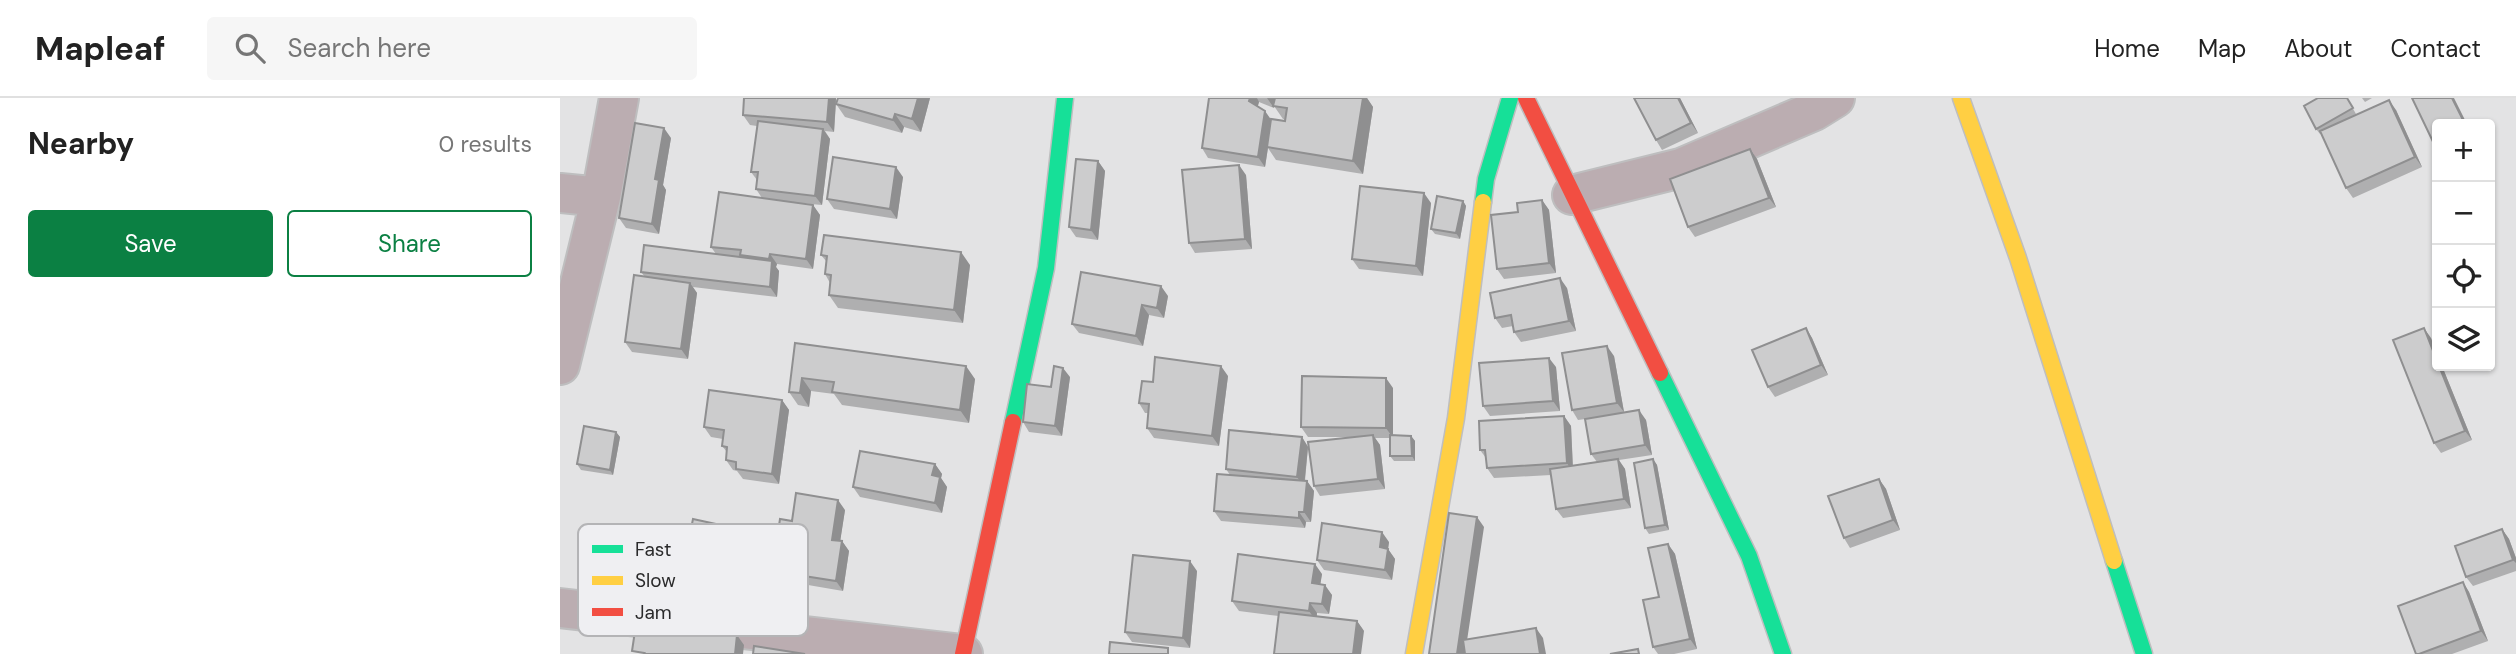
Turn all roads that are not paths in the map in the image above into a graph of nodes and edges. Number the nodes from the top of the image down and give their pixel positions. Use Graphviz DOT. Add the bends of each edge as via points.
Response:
graph roads {
  1 [pos="619,98"];
  2 [pos="1065,98"];
  3 [pos="1510,98"];
  4 [pos="1526,98"];
  5 [pos="1835,98"];
  6 [pos="1961,98"];
  7 [pos="560,193"];
  8 [pos="1572,195"];
  9 [pos="601,197"];
  10 [pos="560,365"];
  11 [pos="560,608"];
  12 [pos="578,610"];
  13 [pos="805,636"];
  14 [pos="963,654"];
  15 [pos="1415,654"];
  16 [pos="1783,654"];
  17 [pos="2144,654"];
  1 -- 9 [label="street"];
  2 -- 14 [label="street" via="1045,268"];
  3 -- 15 [label="street" via="1486,180 1456,418"];
  4 -- 8 [label="street"];
  5 -- 8 [label="street" via="1681,168"];
  6 -- 17 [label="street" via="2018,258"];
  7 -- 9 [label="street"];
  8 -- 16 [label="street" via="1749,555"];
  9 -- 10 [label="street"];
  11 -- 12 [label="street"];
  13 -- 14 [label="street"];
}
